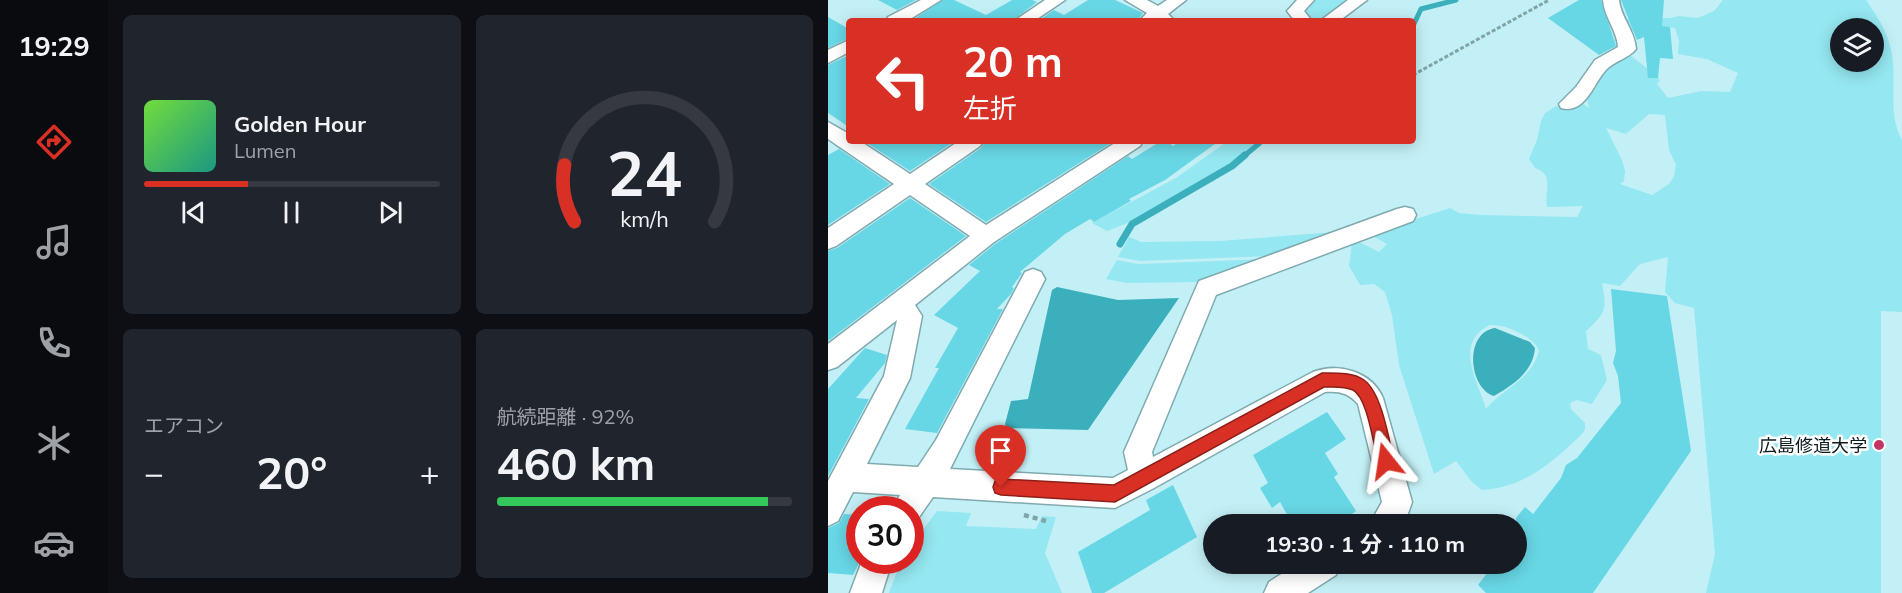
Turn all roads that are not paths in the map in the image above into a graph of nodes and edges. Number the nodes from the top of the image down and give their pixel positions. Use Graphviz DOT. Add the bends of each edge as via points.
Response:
graph roads {
  1 [pos="933,0"];
  2 [pos="1057,0"];
  3 [pos="1133,0"];
  4 [pos="1178,0"];
  5 [pos="1279,0"];
  6 [pos="1290,0"];
  7 [pos="1306,0"];
  8 [pos="1359,0"];
  9 [pos="1611,0"];
  10 [pos="900,18"];
  11 [pos="1027,18"];
  12 [pos="1157,18"];
  13 [pos="1301,18"];
  14 [pos="1332,18"];
  15 [pos="846,47"];
  16 [pos="828,57"];
  17 [pos="1568,104"];
  18 [pos="852,144"];
  19 [pos="969,144"];
  20 [pos="1128,144"];
  21 [pos="910,184"];
  22 [pos="1405,215"];
  23 [pos="986,236"];
  24 [pos="828,240"];
  25 [pos="1033,279"];
  26 [pos="897,306"];
  27 [pos="828,360"];
  28 [pos="846,477"];
  29 [pos="1144,478"];
  30 [pos="927,482"];
  31 [pos="917,496"];
  32 [pos="828,511"];
  33 [pos="1393,514"];
  34 [pos="873,574"];
  35 [pos="1309,574"];
  36 [pos="866,593"];
  37 [pos="1280,593"];
  1 -- 10 [label="street"];
  2 -- 11 [label="street"];
  3 -- 12 [label="street"];
  4 -- 12 [label="street"];
  5 -- 6 [label="street"];
  7 -- 13 [label="street" via="1295,11"];
  8 -- 14 [label="street"];
  9 -- 17 [label="street" via="1627,49 1601,64 1583,91"];
  15 -- 16 [label="street"];
  18 -- 21 [label="street"];
  19 -- 21 [label="street"];
  20 -- 23 [label="street"];
  21 -- 23 [label="street"];
  21 -- 24 [label="street"];
  22 -- 29 [label="street" via="1207,288 1138,452"];
  23 -- 26 [label="street"];
  25 -- 30 [label="street"];
  26 -- 27 [label="street"];
  26 -- 28 [label="street" via="910,316 899,371"];
  28 -- 30 [label="street"];
  28 -- 32 [label="street"];
  29 -- 30 [label="street" via="1115,493"];
  29 -- 33 [label="street" via="1322,380 1340,380 1359,385 1370,398 1397,502"];
  30 -- 31 [label="street"];
  34 -- 36 [label="street"];
  35 -- 37 [label="street"];
}
